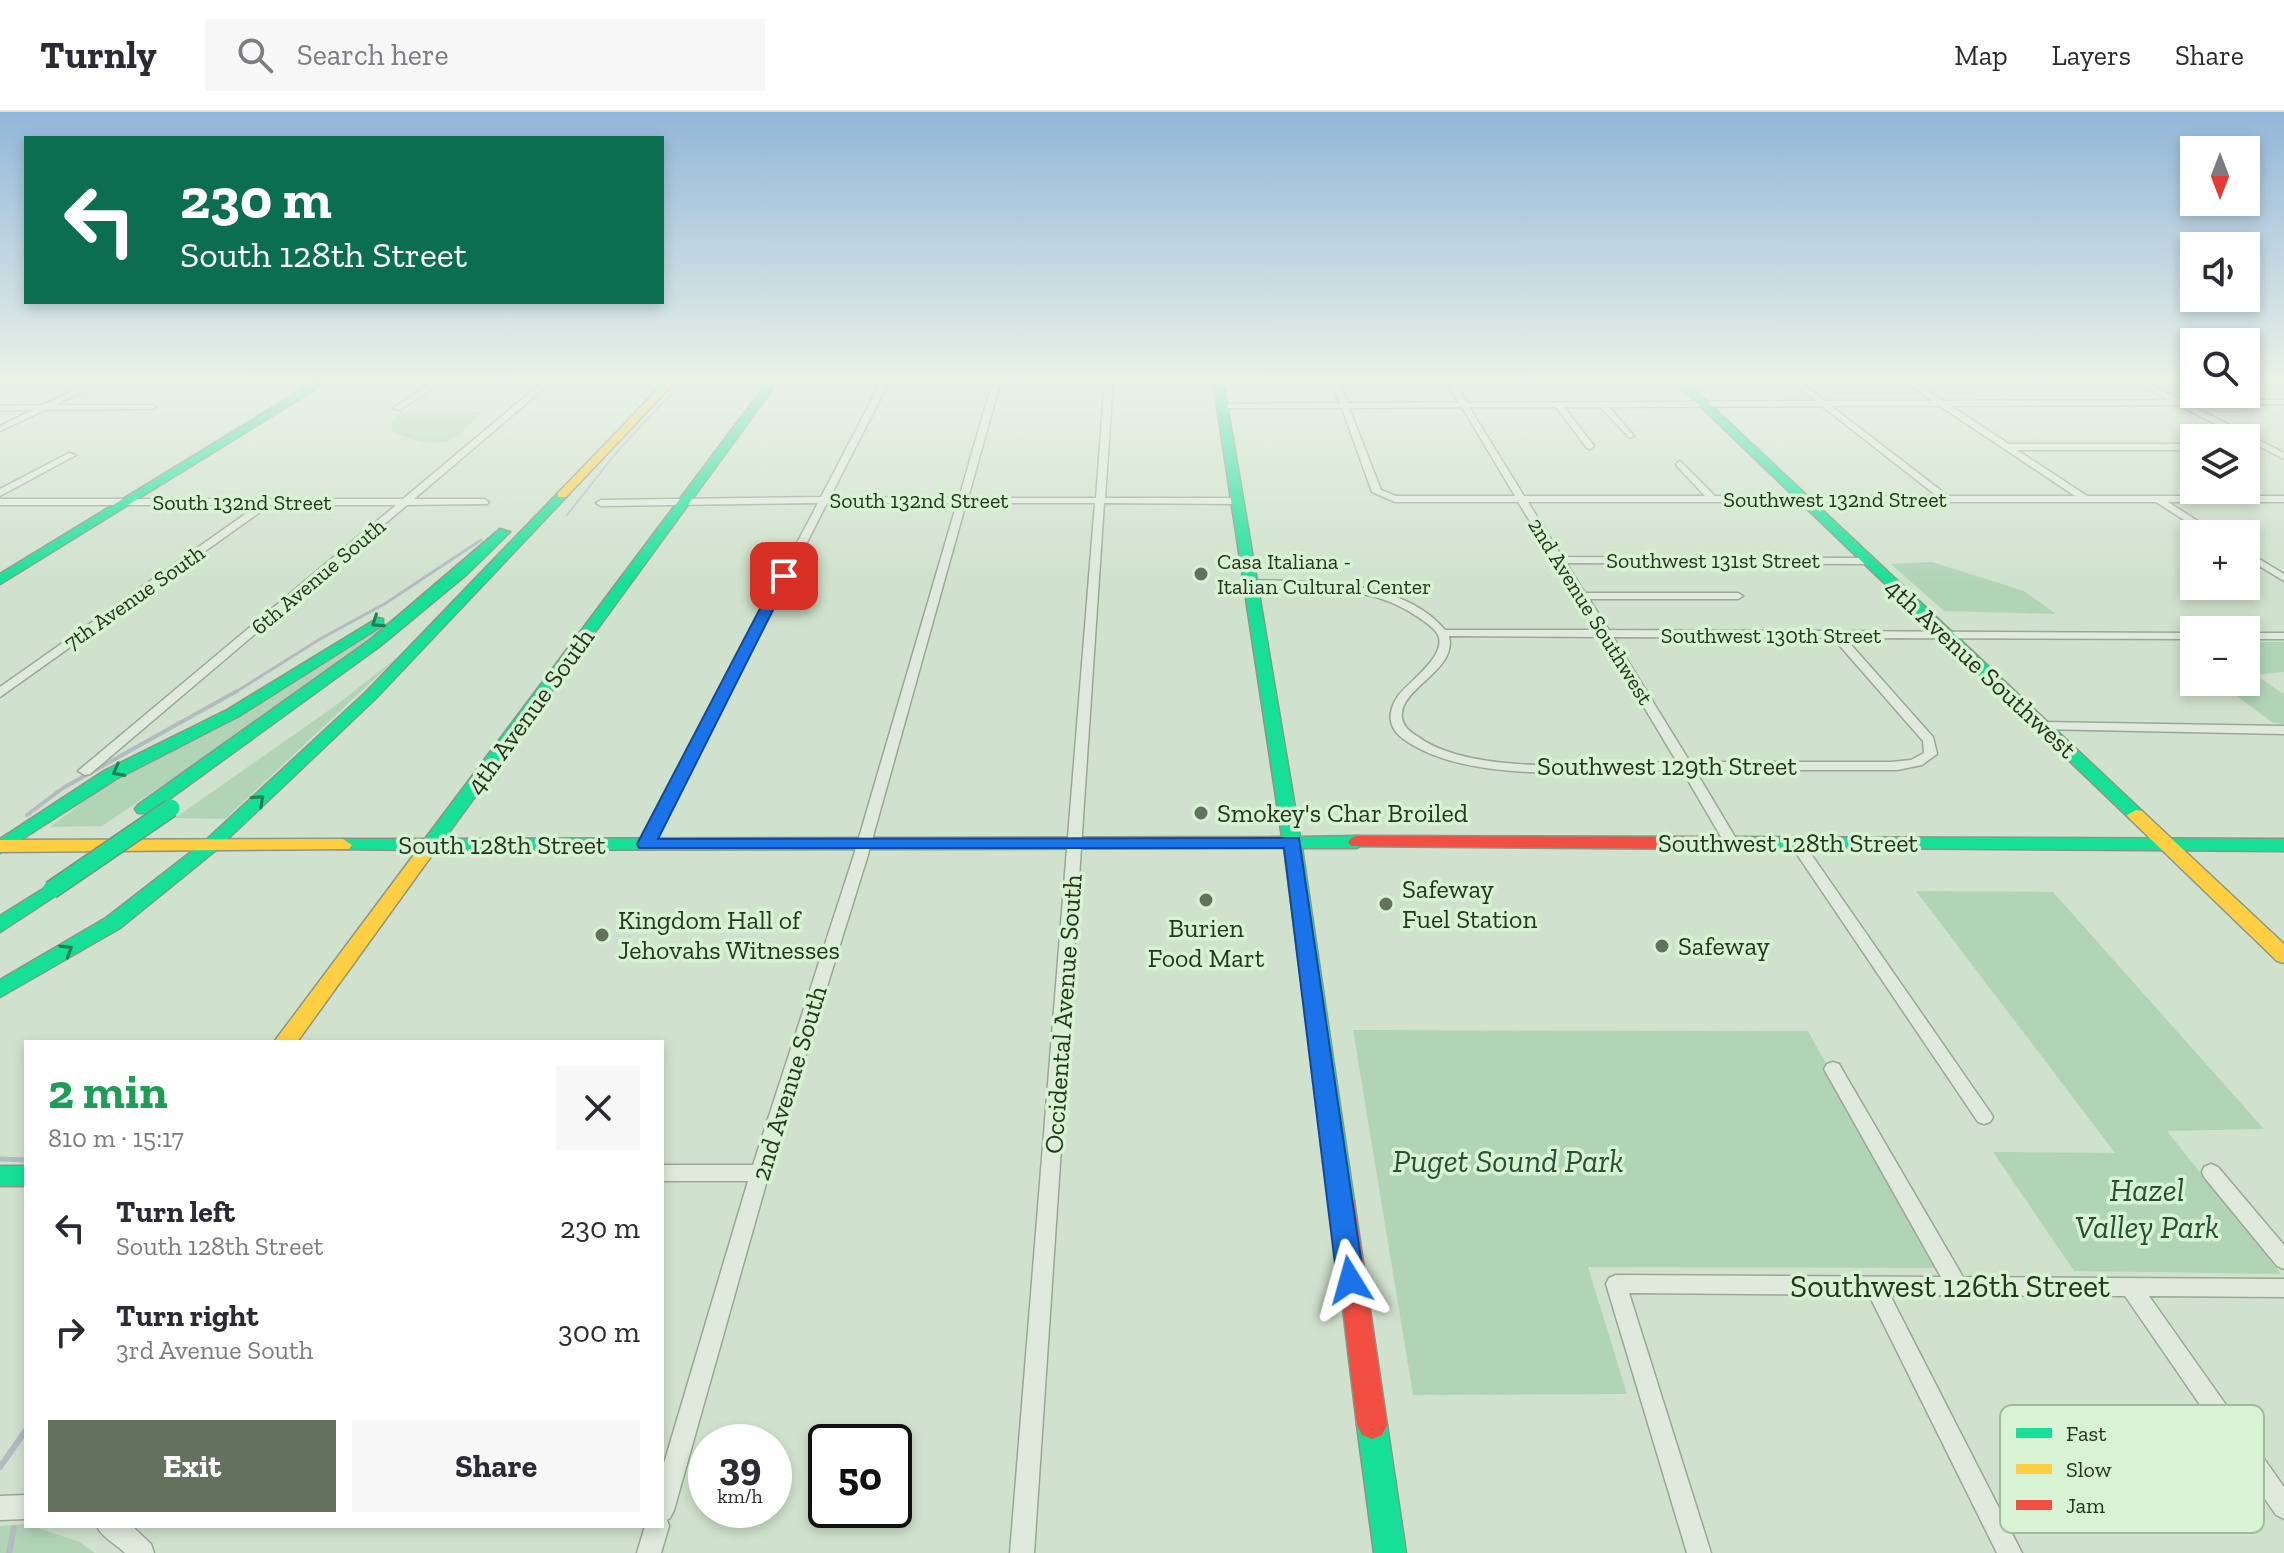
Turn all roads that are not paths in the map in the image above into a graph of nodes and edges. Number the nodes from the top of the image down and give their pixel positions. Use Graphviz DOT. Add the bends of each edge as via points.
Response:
graph roads {
  1 [pos="215,447"];
  2 [pos="471,447"];
  3 [pos="587,447"];
  4 [pos="606,447"];
  5 [pos="724,447"];
  6 [pos="851,447"];
  7 [pos="978,447"];
  8 [pos="1105,447"];
  9 [pos="1228,447"];
  10 [pos="1360,447"];
  11 [pos="1490,447"];
  12 [pos="1749,447"];
  13 [pos="1880,447"];
  14 [pos="2008,447"];
  15 [pos="2266,447"];
  16 [pos="72,455"];
  17 [pos="2284,456"];
  18 [pos="1680,464"];
  19 [pos="0,493"];
  20 [pos="1522,499"];
  21 [pos="1713,499"];
  22 [pos="1804,499"];
  23 [pos="1946,499"];
  24 [pos="2086,499"];
  25 [pos="2157,499"];
  26 [pos="2284,499"];
  27 [pos="824,500"];
  28 [pos="963,500"];
  29 [pos="1102,501"];
  30 [pos="1237,501"];
  31 [pos="0,502"];
  32 [pos="126,502"];
  33 [pos="267,502"];
  34 [pos="407,502"];
  35 [pos="484,502"];
  36 [pos="684,502"];
  37 [pos="601,503"];
  38 [pos="2191,520"];
  39 [pos="518,544"];
  40 [pos="488,548"];
  41 [pos="1557,560"];
  42 [pos="1868,561"];
  43 [pos="2260,563"];
  44 [pos="2284,578"];
  45 [pos="0,580"];
  46 [pos="1251,583"];
  47 [pos="1580,596"];
  48 [pos="1738,596"];
  49 [pos="1443,633"];
  50 [pos="1604,634"];
  51 [pos="1836,635"];
  52 [pos="1946,635"];
  53 [pos="2180,636"];
  54 [pos="2260,636"];
  55 [pos="2284,636"];
  56 [pos="0,693"];
  57 [pos="2043,726"];
  58 [pos="2284,730"];
  59 [pos="1687,765"];
  60 [pos="85,771"];
  61 [pos="1292,842"];
  62 [pos="1731,842"];
  63 [pos="646,844"];
  64 [pos="863,844"];
  65 [pos="1077,844"];
  66 [pos="1797,844"];
  67 [pos="432,845"];
  68 [pos="2169,845"];
  69 [pos="2284,845"];
  70 [pos="210,846"];
  71 [pos="0,847"];
  72 [pos="0,907"];
  73 [pos="0,925"];
  74 [pos="2284,956"];
  75 [pos="0,990"];
  76 [pos="286,1040"];
  77 [pos="1833,1069"];
  78 [pos="1984,1117"];
  79 [pos="2211,1172"];
  80 [pos="664,1173"];
  81 [pos="760,1173"];
  82 [pos="0,1176"];
  83 [pos="24,1176"];
  84 [pos="2284,1260"];
  85 [pos="1875,1286"];
  86 [pos="2130,1286"];
  87 [pos="1958,1287"];
  88 [pos="2284,1288"];
  89 [pos="2213,1405"];
  90 [pos="2264,1478"];
  91 [pos="664,1503"];
  92 [pos="24,1507"];
  93 [pos="2284,1507"];
  94 [pos="0,1508"];
  95 [pos="112,1528"];
  96 [pos="656,1528"];
  97 [pos="142,1553"];
  98 [pos="649,1553"];
  99 [pos="1022,1553"];
  100 [pos="1390,1553"];
  101 [pos="1699,1553"];
  102 [pos="2010,1553"];
  1 -- 32 [label="main road"];
  2 -- 34 [label="street, 6th Avenue South"];
  3 -- 40 [label="main road"];
  4 -- 39 [label="main road"];
  5 -- 36 [label="main road, 4th Avenue South"];
  6 -- 27 [label="street"];
  7 -- 28 [label="street, 2nd Avenue South"];
  8 -- 29 [label="street, Occidental Avenue South"];
  9 -- 30 [label="main road"];
  10 -- 20 [label="street, Southwest 132nd Street" via="1377,492 1387,498"];
  11 -- 20 [label="street, 2nd Avenue Southwest"];
  12 -- 22 [label="main road, 4th Avenue Southwest"];
  13 -- 23 [label="street"];
  14 -- 24 [label="street"];
  15 -- 17 [label="street"];
  16 -- 19 [label="street"];
  18 -- 21 [label="street"];
  20 -- 21 [label="street, Southwest 132nd Street"];
  20 -- 41 [label="street, 2nd Avenue Southwest"];
  21 -- 22 [label="street, Southwest 132nd Street"];
  22 -- 23 [label="street, Southwest 132nd Street"];
  22 -- 42 [label="main road, 4th Avenue Southwest"];
  23 -- 24 [label="street, Southwest 132nd Street"];
  24 -- 25 [label="street, Southwest 132nd Street"];
  25 -- 26 [label="street, Southwest 132nd Street"];
  25 -- 38 [label="street"];
  27 -- 28 [label="street, South 132nd Street"];
  27 -- 36 [label="street, South 132nd Street"];
  27 -- 63 [label="street"];
  28 -- 29 [label="street, South 132nd Street"];
  28 -- 64 [label="street, 2nd Avenue South"];
  29 -- 30 [label="street, South 132nd Street"];
  29 -- 65 [label="street, Occidental Avenue South"];
  30 -- 46 [label="main road"];
  31 -- 32 [label="street, South 132nd Street"];
  32 -- 33 [label="street, South 132nd Street"];
  32 -- 45 [label="main road"];
  33 -- 34 [label="street, South 132nd Street"];
  33 -- 56 [label="street, 7th Avenue South"];
  34 -- 35 [label="street, South 132nd Street"];
  34 -- 60 [label="street, 6th Avenue South"];
  36 -- 37 [label="street, South 132nd Street"];
  36 -- 67 [label="main road, 4th Avenue South"];
  70 -- 39 [label="main road, one-way" via="371,695"];
  39 -- 73 [label="main road, bridge" via="356,678"];
  40 -- 71 [label="main road, one-way" via="333,652 233,713 110,775"];
  40 -- 72 [label="main road" via="338,674"];
  41 -- 42 [label="street, Southwest 131st Street"];
  41 -- 47 [label="street, 2nd Avenue Southwest"];
  42 -- 52 [label="main road, 4th Avenue Southwest"];
  43 -- 44 [label="street"];
  46 -- 49 [label="street" via="1376,593 1418,613"];
  46 -- 61 [label="main road"];
  47 -- 48 [label="street"];
  47 -- 50 [label="street, 2nd Avenue Southwest"];
  49 -- 50 [label="street, Southwest 130th Street"];
  49 -- 59 [label="street, Southwest 129th Street" via="1446,645 1435,668 1396,708 1396,720 1419,745 1519,766"];
  50 -- 51 [label="street, Southwest 130th Street"];
  50 -- 59 [label="street, 2nd Avenue Southwest"];
  51 -- 52 [label="street, Southwest 130th Street"];
  51 -- 59 [label="street, Southwest 129th Street" via="1929,740 1931,754 1919,762 1891,766"];
  52 -- 53 [label="street, Southwest 130th Street"];
  52 -- 57 [label="main road, 4th Avenue Southwest"];
  54 -- 55 [label="street"];
  57 -- 58 [label="street"];
  57 -- 68 [label="main road, 4th Avenue Southwest"];
  59 -- 62 [label="street, 2nd Avenue Southwest"];
  61 -- 62 [label="main road, Southwest 128th Street"];
  61 -- 65 [label="main road, South 128th Street"];
  61 -- 100 [label="main road"];
  62 -- 66 [label="main road, Southwest 128th Street"];
  63 -- 64 [label="main road, South 128th Street"];
  63 -- 67 [label="main road, South 128th Street"];
  64 -- 65 [label="main road, South 128th Street"];
  64 -- 81 [label="street, 2nd Avenue South"];
  65 -- 99 [label="street, Occidental Avenue South"];
  66 -- 68 [label="main road, Southwest 128th Street"];
  66 -- 78 [label="street"];
  67 -- 70 [label="main road, South 128th Street"];
  67 -- 76 [label="main road, 4th Avenue South"];
  68 -- 69 [label="main road, Southwest 128th Street"];
  68 -- 74 [label="main road, 4th Avenue Southwest"];
  70 -- 71 [label="main road, South 128th Street"];
  75 -- 70 [label="main road, one-way" via="113,923"];
  77 -- 87 [label="street"];
  79 -- 84 [label="street"];
  80 -- 81 [label="street"];
  81 -- 91 [label="street, 2nd Avenue South"];
  82 -- 83 [label="main road"];
  85 -- 87 [label="street, Southwest 126th Street"];
  85 -- 101 [label="street, Southwest 126th Street" via="1616,1284"];
  85 -- 102 [label="street"];
  86 -- 87 [label="street, Southwest 126th Street"];
  86 -- 88 [label="street, Southwest 126th Street"];
  86 -- 89 [label="street"];
  90 -- 93 [label="street"];
  92 -- 94 [label="street"];
  95 -- 97 [label="street"];
  96 -- 98 [label="street"];
}
